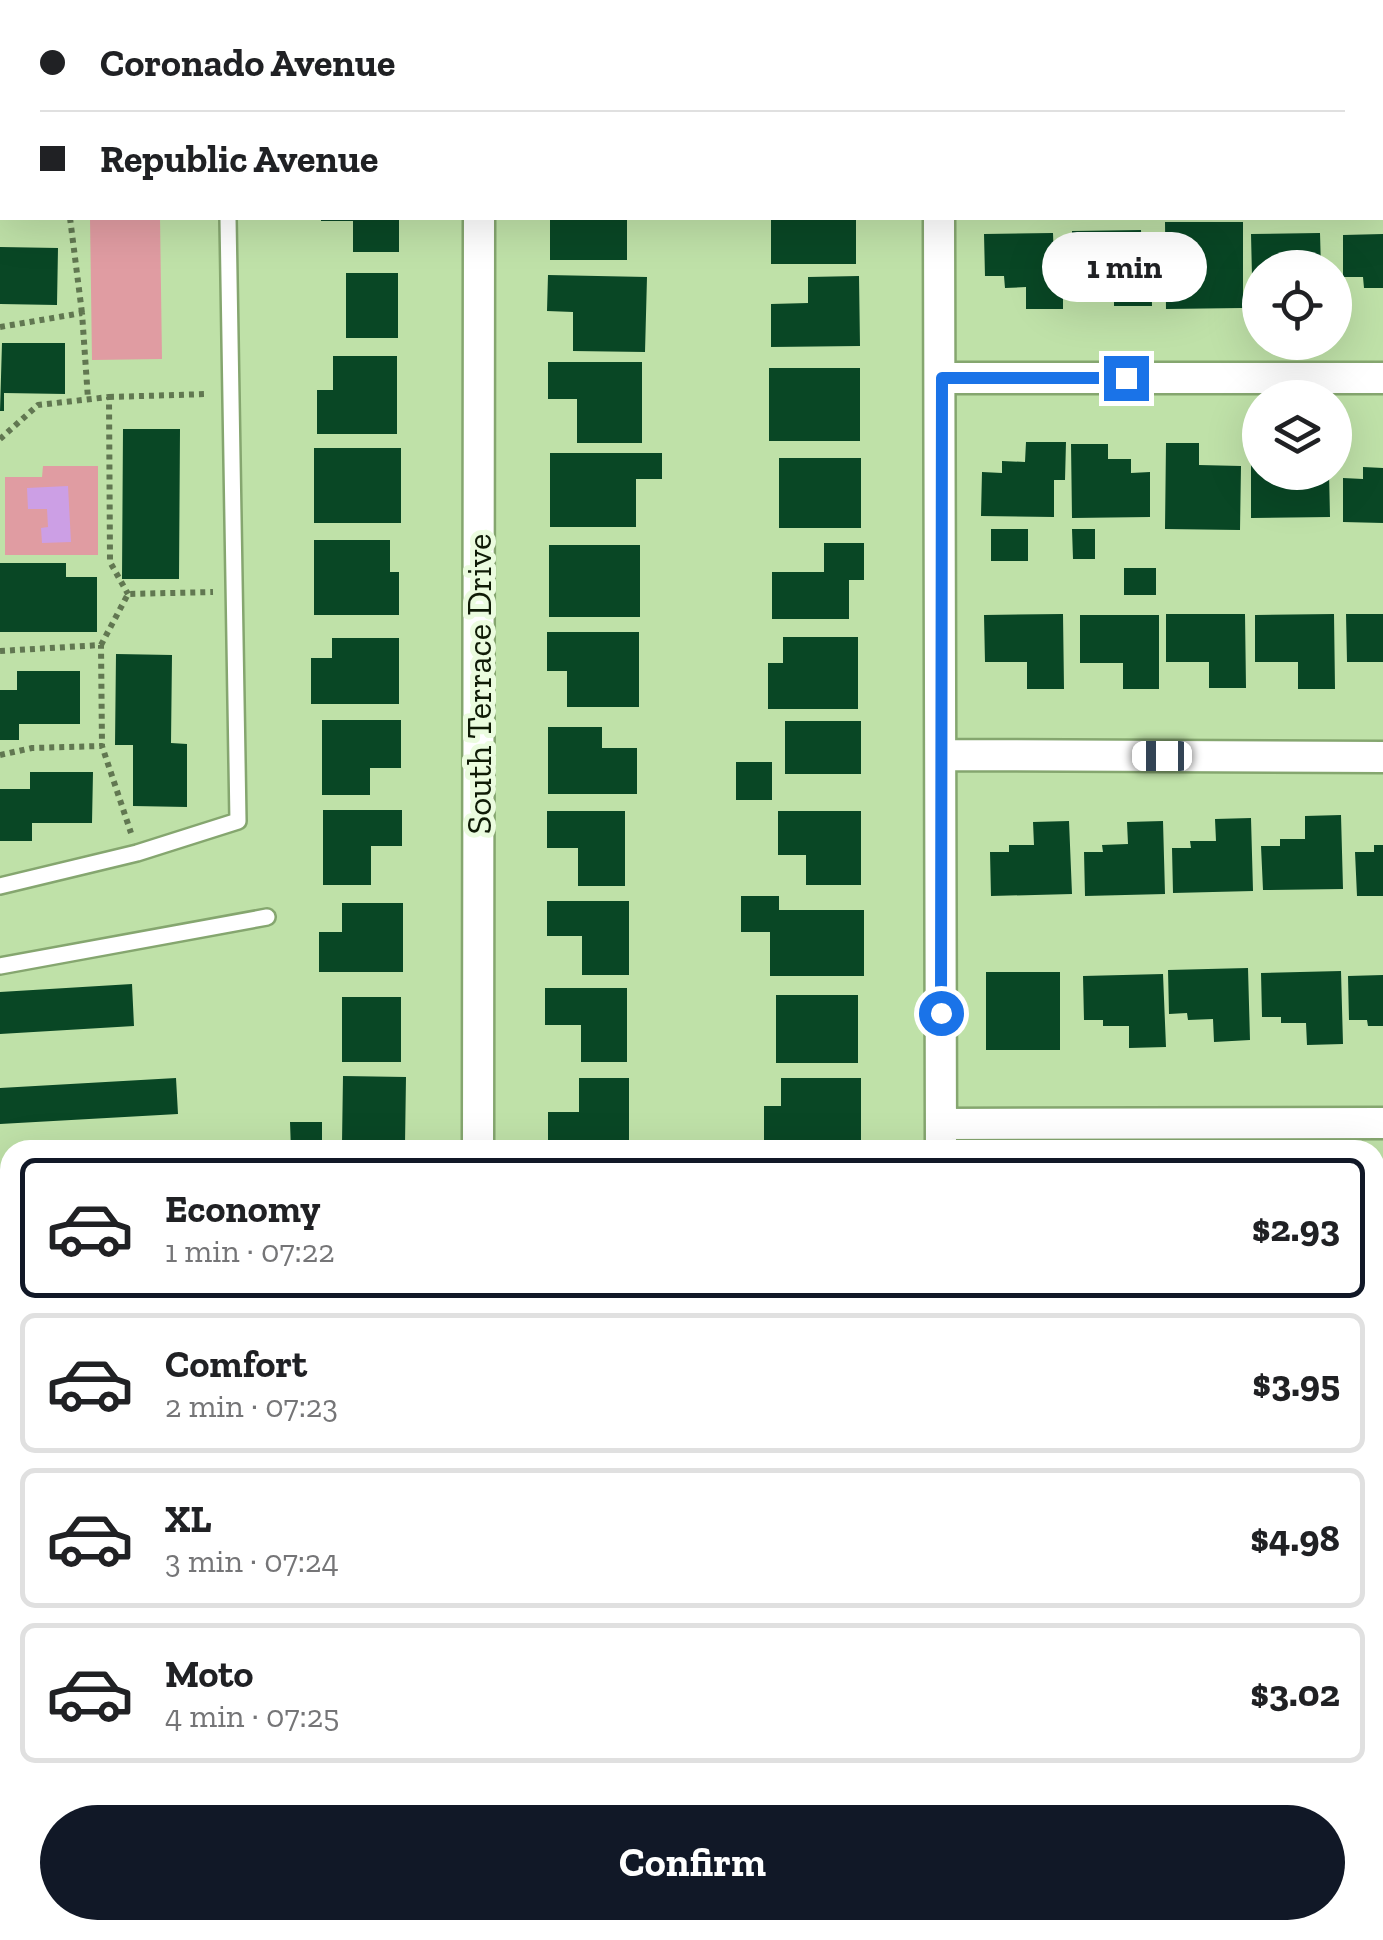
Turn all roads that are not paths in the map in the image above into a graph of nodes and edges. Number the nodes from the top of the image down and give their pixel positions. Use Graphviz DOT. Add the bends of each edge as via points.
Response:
graph roads {
  1 [pos="228,220"];
  2 [pos="479,220"];
  3 [pos="939,220"];
  4 [pos="942,378"];
  5 [pos="1383,378"];
  6 [pos="941,756"];
  7 [pos="1383,757"];
  8 [pos="0,886"];
  9 [pos="267,917"];
  10 [pos="0,966"];
  11 [pos="1383,1122"];
  12 [pos="941,1137"];
  13 [pos="478,1140"];
  1 -- 8 [label="lane" via="238,821"];
  2 -- 13 [label="street, South Terrace Drive"];
  3 -- 4 [label="street"];
  4 -- 5 [label="street"];
  4 -- 6 [label="street"];
  6 -- 7 [label="street"];
  6 -- 12 [label="street"];
  9 -- 10 [label="lane"];
  11 -- 12 [label="street"];
}
